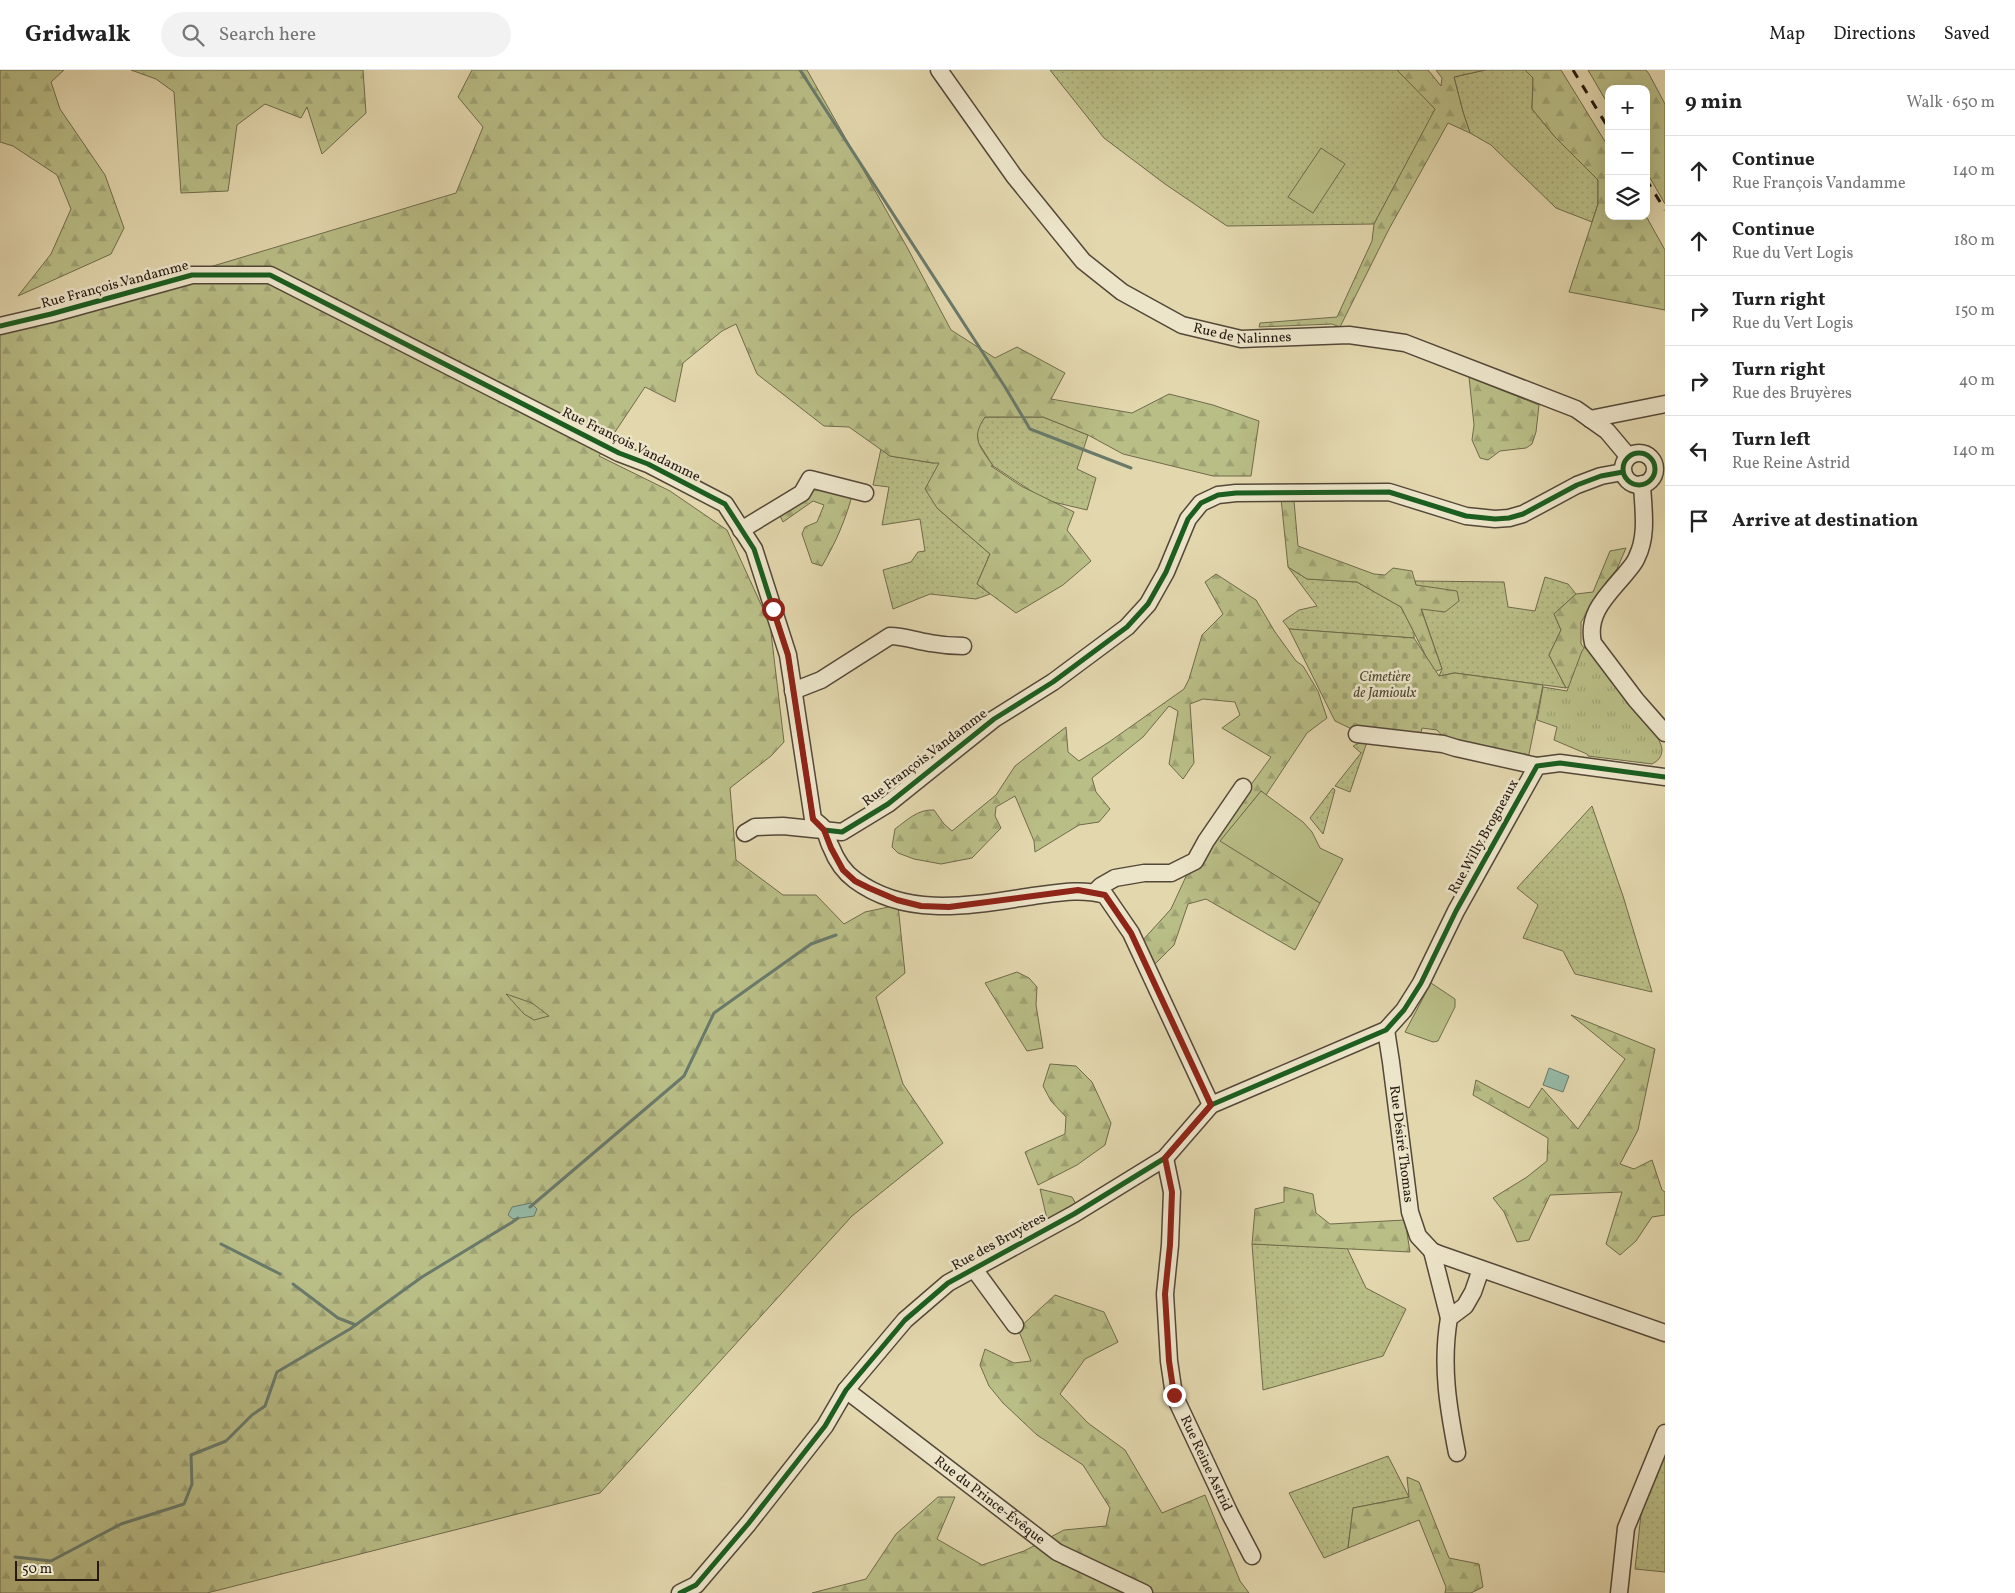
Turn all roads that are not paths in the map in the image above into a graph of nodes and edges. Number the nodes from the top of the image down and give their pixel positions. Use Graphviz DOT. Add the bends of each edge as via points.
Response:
graph roads {
  1 [pos="939,70"];
  2 [pos="0,326"];
  3 [pos="1665,404"];
  4 [pos="1590,419"];
  5 [pos="1628,456"];
  6 [pos="1660,460"];
  7 [pos="1623,472"];
  8 [pos="1642,484"];
  9 [pos="865,493"];
  10 [pos="741,530"];
  11 [pos="963,646"];
  12 [pos="793,691"];
  13 [pos="1665,733"];
  14 [pos="1357,734"];
  15 [pos="1537,766"];
  16 [pos="1665,777"];
  17 [pos="1244,787"];
  18 [pos="824,830"];
  19 [pos="746,834"];
  20 [pos="1095,892"];
  21 [pos="1386,1030"];
  22 [pos="1211,1105"];
  23 [pos="1165,1158"];
  24 [pos="1432,1251"];
  25 [pos="974,1269"];
  26 [pos="1481,1269"];
  27 [pos="1449,1318"];
  28 [pos="1015,1325"];
  29 [pos="1665,1333"];
  30 [pos="846,1390"];
  31 [pos="1665,1433"];
  32 [pos="1457,1453"];
  33 [pos="1252,1556"];
  34 [pos="680,1593"];
  35 [pos="1144,1593"];
  36 [pos="1619,1593"];
  1 -- 4 [label="street, Rue de Nalinnes" via="1014,176 1083,262 1122,292 1182,325 1241,339 1350,335 1405,343 1576,409"];
  2 -- 10 [label="street, Rue François Vandamme" via="192,274 270,275 619,453 709,495 725,504"];
  3 -- 4 [label="street"];
  4 -- 5 [label="street, Rue de Nalinnes" via="1607,431"];
  5 -- 6 [label="street" via="1644,453"];
  5 -- 7 [label="street" via="1623,463"];
  6 -- 8 [label="street" via="1651,480"];
  7 -- 8 [label="street" via="1628,482"];
  7 -- 18 [label="street, Rue François Vandamme" via="1601,476 1554,496 1523,514 1495,519 1466,516 1389,492 1218,495 1201,503 1188,519 1166,572 1148,604 1127,627 1053,682 994,719 888,804 842,832"];
  8 -- 13 [label="street" via="1644,538 1637,559 1603,600 1592,620 1591,632 1594,643"];
  9 -- 10 [label="street" via="810,478 802,493"];
  10 -- 12 [label="street, Rue François Vandamme" via="754,549 788,655"];
  11 -- 12 [label="street" via="890,636 822,680"];
  12 -- 18 [label="street, Rue François Vandamme" via="813,819"];
  14 -- 15 [label="street, Rue Willy Brogneaux" via="1444,744"];
  15 -- 16 [label="street, Rue Willy Brogneaux" via="1560,763"];
  15 -- 21 [label="street, Rue Willy Brogneaux" via="1456,911 1421,982 1404,1010"];
  17 -- 20 [label="street" via="1195,861 1171,873 1115,878"];
  18 -- 19 [label="street, Rue François Vandamme" via="755,826"];
  18 -- 20 [label="street" via="843,870 855,881 897,900 921,906 949,907 1078,890"];
  20 -- 22 [label="street" via="1105,895 1131,933"];
  21 -- 22 [label="street, Rue des Bruyères"];
  21 -- 24 [label="street, Rue Désiré Thomas" via="1410,1212 1418,1236"];
  22 -- 23 [label="street, Rue des Bruyères"];
  23 -- 25 [label="street, Rue des Bruyères" via="1074,1214"];
  23 -- 33 [label="street, Rue Reine Astrid" via="1172,1192 1165,1294 1174,1395"];
  24 -- 26 [label="street"];
  24 -- 27 [label="street, Rue Désiré Thomas"];
  25 -- 28 [label="street, Rue des Bruyères"];
  25 -- 30 [label="street, Rue des Bruyères" via="948,1283 905,1320"];
  26 -- 27 [label="street" via="1465,1306"];
  26 -- 29 [label="street"];
  27 -- 32 [label="street, Rue Désiré Thomas" via="1445,1344 1447,1405"];
  30 -- 34 [label="street, Rue des Bruyères" via="825,1426 748,1524 696,1584"];
  30 -- 35 [label="street, Rue du Prince-Évêque" via="1057,1552"];
  31 -- 36 [label="street" via="1626,1528"];
}
